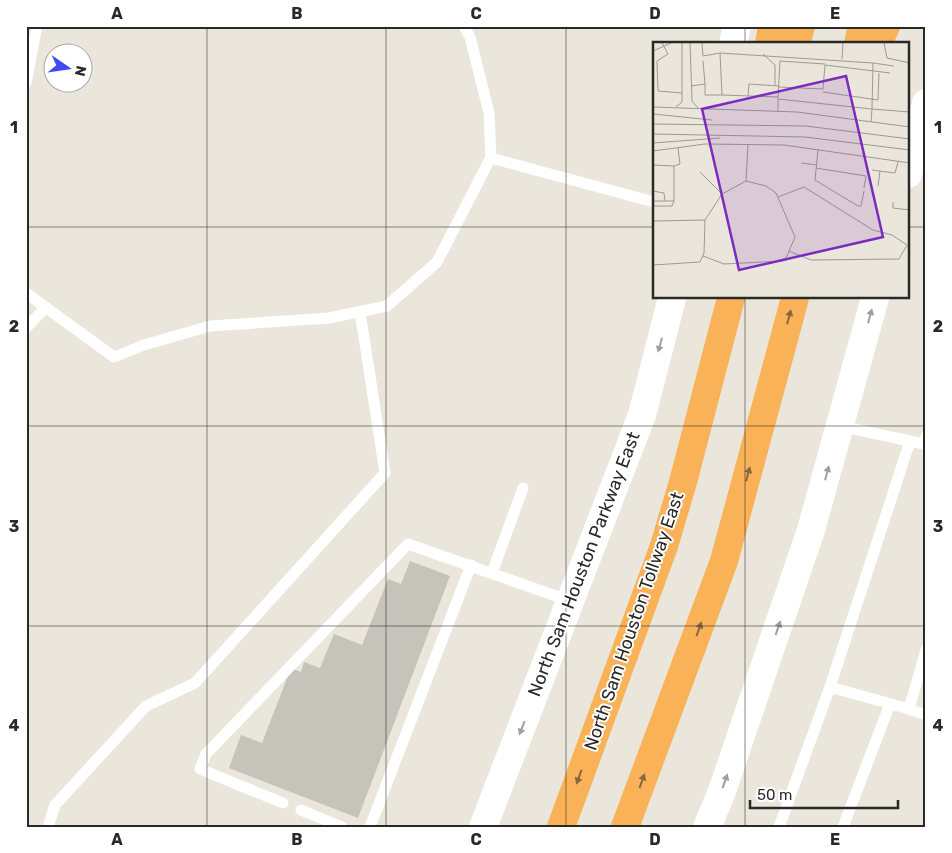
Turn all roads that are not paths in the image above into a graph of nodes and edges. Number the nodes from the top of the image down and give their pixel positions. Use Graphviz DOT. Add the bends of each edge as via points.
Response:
graph roads {
  1 [pos="37,26"];
  2 [pos="464,26"];
  3 [pos="737,26"];
  4 [pos="772,26"];
  5 [pos="801,26"];
  6 [pos="862,26"];
  7 [pos="886,26"];
  8 [pos="733,42"];
  9 [pos="769,42"];
  10 [pos="797,42"];
  11 [pos="858,42"];
  12 [pos="879,42"];
  13 [pos="26,83"];
  14 [pos="926,103"];
  15 [pos="491,157"];
  16 [pos="910,166"];
  17 [pos="653,202"];
  18 [pos="26,292"];
  19 [pos="672,299"];
  20 [pos="713,299"];
  21 [pos="731,299"];
  22 [pos="795,299"];
  23 [pos="875,299"];
  24 [pos="46,307"];
  25 [pos="360,312"];
  26 [pos="26,328"];
  27 [pos="840,426"];
  28 [pos="910,441"];
  29 [pos="925,441"];
  30 [pos="683,482"];
  31 [pos="523,488"];
  32 [pos="471,565"];
  33 [pos="492,573"];
  34 [pos="570,601"];
  35 [pos="926,650"];
  36 [pos="830,687"];
  37 [pos="890,704"];
  38 [pos="909,710"];
  39 [pos="926,715"];
  40 [pos="283,803"];
  41 [pos="301,810"];
  42 [pos="48,827"];
  43 [pos="342,827"];
  44 [pos="370,827"];
  45 [pos="483,827"];
  46 [pos="561,827"];
  47 [pos="625,827"];
  48 [pos="707,827"];
  49 [pos="779,827"];
  50 [pos="843,827"];
  1 -- 13 [label="lane"];
  2 -- 15 [label="lane" via="470,37 489,112"];
  3 -- 8 [label="main road"];
  4 -- 9 [label="highway"];
  5 -- 10 [label="highway"];
  6 -- 11 [label="highway"];
  7 -- 12 [label="highway"];
  14 -- 16 [label="main road"];
  15 -- 17 [label="lane"];
  15 -- 25 [label="lane" via="437,262 387,306"];
  18 -- 24 [label="lane"];
  19 -- 34 [label="main road, North Sam Houston Parkway East, one-way" via="642,415"];
  20 -- 30 [label="highway" via="689,405"];
  21 -- 30 [label="highway, North Sam Houston Tollway East"];
  47 -- 22 [label="highway, one-way" via="724,561"];
  27 -- 23 [label="main road, one-way"];
  24 -- 25 [label="lane" via="114,357 210,326 329,318"];
  24 -- 26 [label="lane"];
  25 -- 42 [label="lane" via="385,473 195,683 146,706 55,805"];
  27 -- 28 [label="lane"];
  48 -- 27 [label="main road, one-way" via="811,530"];
  28 -- 29 [label="lane"];
  28 -- 36 [label="lane"];
  30 -- 46 [label="highway, North Sam Houston Tollway East, one-way" via="664,546"];
  31 -- 33 [label="lane"];
  32 -- 33 [label="lane"];
  32 -- 40 [label="lane" via="408,544 206,754 200,769"];
  32 -- 44 [label="lane"];
  33 -- 34 [label="lane"];
  34 -- 45 [label="main road, North Sam Houston Parkway East, one-way"];
  35 -- 38 [label="lane"];
  36 -- 37 [label="lane"];
  36 -- 49 [label="lane"];
  37 -- 38 [label="lane"];
  37 -- 50 [label="lane"];
  38 -- 39 [label="lane"];
  41 -- 43 [label="lane"];
}
